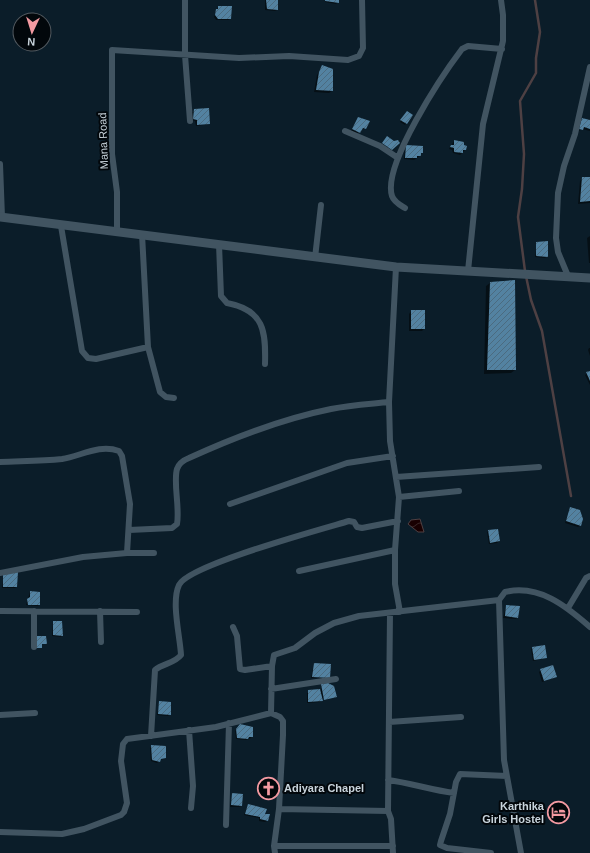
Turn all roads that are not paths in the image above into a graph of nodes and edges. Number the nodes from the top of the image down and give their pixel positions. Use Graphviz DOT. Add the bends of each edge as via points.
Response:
graph roads {
  1 [pos="185,0"];
  2 [pos="362,0"];
  3 [pos="501,0"];
  4 [pos="502,49"];
  5 [pos="185,55"];
  6 [pos="590,67"];
  7 [pos="190,121"];
  8 [pos="345,131"];
  9 [pos="398,158"];
  10 [pos="0,164"];
  11 [pos="321,205"];
  12 [pos="405,208"];
  13 [pos="1,217"];
  14 [pos="61,226"];
  15 [pos="117,231"];
  16 [pos="142,234"];
  17 [pos="219,244"];
  18 [pos="315,258"];
  19 [pos="396,267"];
  20 [pos="468,271"];
  21 [pos="568,276"];
  22 [pos="590,278"];
  23 [pos="148,347"];
  24 [pos="265,364"];
  25 [pos="174,398"];
  26 [pos="389,402"];
  27 [pos="393,456"];
  28 [pos="0,462"];
  29 [pos="539,468"];
  30 [pos="396,477"];
  31 [pos="459,491"];
  32 [pos="399,497"];
  33 [pos="230,504"];
  34 [pos="398,521"];
  35 [pos="129,530"];
  36 [pos="395,550"];
  37 [pos="127,553"];
  38 [pos="154,553"];
  39 [pos="299,571"];
  40 [pos="0,573"];
  41 [pos="590,576"];
  42 [pos="499,600"];
  43 [pos="568,608"];
  44 [pos="0,611"];
  45 [pos="34,611"];
  46 [pos="100,611"];
  47 [pos="137,612"];
  48 [pos="400,612"];
  49 [pos="390,613"];
  50 [pos="590,627"];
  51 [pos="233,628"];
  52 [pos="101,642"];
  53 [pos="34,647"];
  54 [pos="272,666"];
  55 [pos="336,679"];
  56 [pos="271,689"];
  57 [pos="35,713"];
  58 [pos="271,713"];
  59 [pos="0,715"];
  60 [pos="461,717"];
  61 [pos="389,722"];
  62 [pos="229,723"];
  63 [pos="189,730"];
  64 [pos="151,736"];
  65 [pos="507,776"];
  66 [pos="388,780"];
  67 [pos="454,793"];
  68 [pos="191,808"];
  69 [pos="279,809"];
  70 [pos="388,812"];
  71 [pos="226,825"];
  72 [pos="0,832"];
  73 [pos="274,846"];
  74 [pos="393,850"];
  75 [pos="275,853"];
  76 [pos="491,853"];
  77 [pos="521,853"];
  1 -- 5 [label="street"];
  2 -- 5 [label="street" via="363,48 359,56 348,60 289,56 239,58"];
  3 -- 4 [label="street"];
  4 -- 9 [label="street" via="468,46 462,49 423,109"];
  4 -- 20 [label="street" via="484,124"];
  5 -- 7 [label="street"];
  5 -- 15 [label="street, Mana Road" via="112,50 112,154 117,192"];
  6 -- 21 [label="street" via="576,134 564,166 558,193 557,245"];
  8 -- 9 [label="street" via="380,146"];
  9 -- 12 [label="street" via="391,188 396,202"];
  10 -- 13 [label="street"];
  11 -- 18 [label="street"];
  13 -- 14 [label="main road"];
  14 -- 15 [label="main road"];
  14 -- 23 [label="street" via="82,351 88,358 96,359"];
  15 -- 16 [label="main road"];
  16 -- 17 [label="main road"];
  16 -- 23 [label="street"];
  17 -- 18 [label="main road"];
  17 -- 24 [label="street" via="221,296 226,303 238,305 260,322 266,340"];
  18 -- 19 [label="main road"];
  19 -- 20 [label="main road"];
  19 -- 26 [label="street"];
  20 -- 21 [label="main road"];
  21 -- 22 [label="main road"];
  23 -- 25 [label="street" via="160,392 166,397"];
  26 -- 27 [label="street"];
  26 -- 35 [label="street" via="333,408 287,419 243,434 189,458 177,468 177,524 172,528"];
  27 -- 30 [label="street"];
  27 -- 33 [label="street" via="347,463"];
  28 -- 35 [label="street" via="63,459 98,449 111,448 118,451 122,456 130,504"];
  29 -- 30 [label="street"];
  30 -- 32 [label="street"];
  31 -- 32 [label="street"];
  32 -- 34 [label="street"];
  34 -- 36 [label="street"];
  34 -- 64 [label="street" via="362,528 349,521 249,551 189,575 179,583 176,603 181,655 177,660 160,665 155,670"];
  35 -- 37 [label="street"];
  36 -- 39 [label="street"];
  36 -- 48 [label="street" via="395,584"];
  37 -- 38 [label="street"];
  37 -- 40 [label="street" via="83,557"];
  41 -- 43 [label="street" via="586,578"];
  42 -- 43 [label="street" via="505,592 516,589 547,596"];
  42 -- 48 [label="street"];
  42 -- 65 [label="street" via="503,740"];
  43 -- 50 [label="street"];
  44 -- 45 [label="street"];
  45 -- 46 [label="street"];
  45 -- 53 [label="street"];
  46 -- 47 [label="street"];
  46 -- 52 [label="street"];
  48 -- 49 [label="street"];
  49 -- 54 [label="street" via="359,616 334,623 295,648 274,655"];
  49 -- 61 [label="street"];
  51 -- 54 [label="street" via="237,636 240,669"];
  54 -- 56 [label="street"];
  55 -- 56 [label="street"];
  56 -- 58 [label="street"];
  57 -- 59 [label="street"];
  58 -- 62 [label="street"];
  58 -- 69 [label="street" via="280,717 282,721 283,755"];
  60 -- 61 [label="street"];
  61 -- 66 [label="street"];
  62 -- 63 [label="street"];
  62 -- 71 [label="street"];
  63 -- 64 [label="street"];
  63 -- 68 [label="street" via="193,786"];
  64 -- 72 [label="street" via="127,739 123,744 121,761 127,803 121,815 62,834"];
  65 -- 67 [label="street" via="463,772 458,777"];
  65 -- 77 [label="street"];
  66 -- 67 [label="street"];
  66 -- 70 [label="street"];
  67 -- 76 [label="street" via="440,845"];
  69 -- 70 [label="street"];
  69 -- 73 [label="street"];
  70 -- 74 [label="street" via="391,819"];
  73 -- 74 [label="street"];
  73 -- 75 [label="street"];
}
